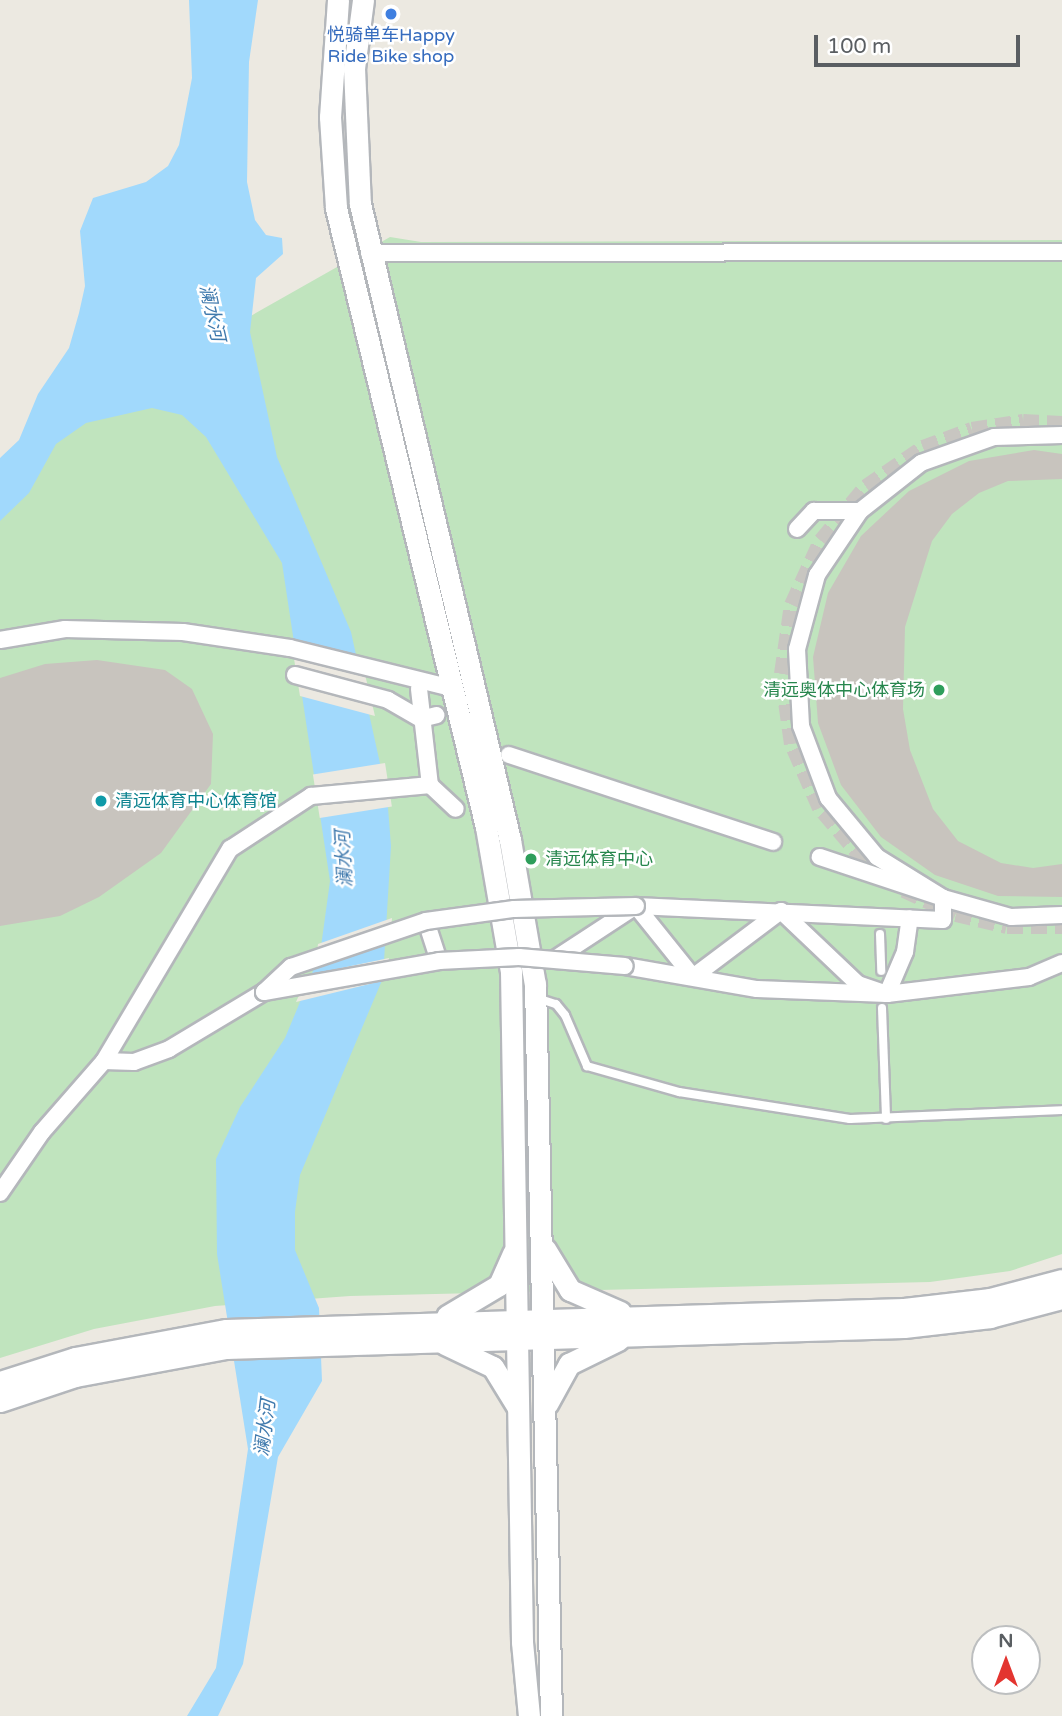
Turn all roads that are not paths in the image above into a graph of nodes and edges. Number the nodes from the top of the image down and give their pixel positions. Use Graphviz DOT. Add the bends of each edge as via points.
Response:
graph roads {
  1 [pos="338,0"];
  2 [pos="363,0"];
  3 [pos="1062,252"];
  4 [pos="369,253"];
  5 [pos="1062,435"];
  6 [pos="860,511"];
  7 [pos="797,529"];
  8 [pos="0,640"];
  9 [pos="295,675"];
  10 [pos="452,688"];
  11 [pos="419,689"];
  12 [pos="429,717"];
  13 [pos="509,755"];
  14 [pos="430,785"];
  15 [pos="456,809"];
  16 [pos="773,842"];
  17 [pos="820,857"];
  18 [pos="943,898"];
  19 [pos="636,906"];
  20 [pos="781,911"];
  21 [pos="1062,915"];
  22 [pos="911,918"];
  23 [pos="426,921"];
  24 [pos="880,934"];
  25 [pos="555,959"];
  26 [pos="439,961"];
  27 [pos="1062,963"];
  28 [pos="881,971"];
  29 [pos="693,977"];
  30 [pos="264,992"];
  31 [pos="536,997"];
  32 [pos="885,1001"];
  33 [pos="104,1061"];
  34 [pos="1062,1110"];
  35 [pos="886,1119"];
  36 [pos="0,1193"];
  37 [pos="518,1230"];
  38 [pos="542,1241"];
  39 [pos="1062,1280"];
  40 [pos="1062,1298"];
  41 [pos="433,1322"];
  42 [pos="636,1325"];
  43 [pos="543,1328"];
  44 [pos="519,1329"];
  45 [pos="328,1333"];
  46 [pos="226,1339"];
  47 [pos="418,1340"];
  48 [pos="0,1382"];
  49 [pos="0,1401"];
  50 [pos="520,1412"];
  51 [pos="544,1416"];
  52 [pos="529,1716"];
  53 [pos="551,1716"];
  1 -- 10 [label="street" via="330,117 336,208"];
  2 -- 4 [label="street" via="354,68 354,152"];
  3 -- 4 [label="street"];
  4 -- 31 [label="street" via="510,840"];
  5 -- 6 [label="street" via="994,437 921,463"];
  6 -- 7 [label="street" via="814,511"];
  6 -- 18 [label="street" via="814,587 797,649 801,726 828,798 877,857"];
  8 -- 10 [label="street" via="65,629 132,628 290,648"];
  9 -- 12 [label="street" via="388,700"];
  10 -- 37 [label="street" via="498,880 511,971"];
  11 -- 12 [label="street"];
  12 -- 14 [label="street"];
  13 -- 16 [label="street"];
  14 -- 15 [label="street"];
  14 -- 33 [label="street" via="401,784 311,796 230,849"];
  17 -- 18 [label="street"];
  18 -- 21 [label="street" via="1011,917"];
  18 -- 22 [label="street" via="943,920"];
  19 -- 20 [label="street"];
  19 -- 23 [label="street, bridge" via="514,909"];
  19 -- 25 [label="street"];
  19 -- 29 [label="street"];
  20 -- 22 [label="street"];
  20 -- 29 [label="street"];
  20 -- 32 [label="street" via="858,984"];
  22 -- 32 [label="street" via="905,952"];
  23 -- 26 [label="street"];
  23 -- 30 [label="street, bridge" via="291,967"];
  24 -- 28 [label="lane"];
  25 -- 26 [label="street, bridge"];
  25 -- 29 [label="street, bridge"];
  26 -- 30 [label="street, bridge"];
  27 -- 32 [label="street" via="1029,977"];
  29 -- 32 [label="street" via="757,989"];
  30 -- 33 [label="street" via="169,1049 134,1062"];
  31 -- 35 [label="lane" via="556,1004 582,1058 601,1073 747,1106"];
  31 -- 38 [label="street"];
  32 -- 35 [label="lane"];
  33 -- 36 [label="street" via="42,1132"];
  34 -- 35 [label="lane"];
  37 -- 41 [label="street" via="512,1261 499,1285 468,1308"];
  37 -- 44 [label="street"];
  38 -- 42 [label="street" via="570,1290"];
  38 -- 43 [label="street"];
  39 -- 42 [label="street" via="948,1305"];
  40 -- 42 [label="street" via="948,1323"];
  41 -- 44 [label="street"];
  41 -- 45 [label="street"];
  42 -- 43 [label="street"];
  42 -- 51 [label="street" via="569,1364 553,1387"];
  43 -- 44 [label="street"];
  43 -- 51 [label="street"];
  44 -- 47 [label="street"];
  44 -- 50 [label="street"];
  45 -- 46 [label="street"];
  45 -- 47 [label="street"];
  46 -- 48 [label="street" via="75,1358"];
  46 -- 49 [label="street" via="88,1373"];
  47 -- 50 [label="street" via="465,1351 493,1367"];
  50 -- 52 [label="street"];
  51 -- 53 [label="street"];
}
